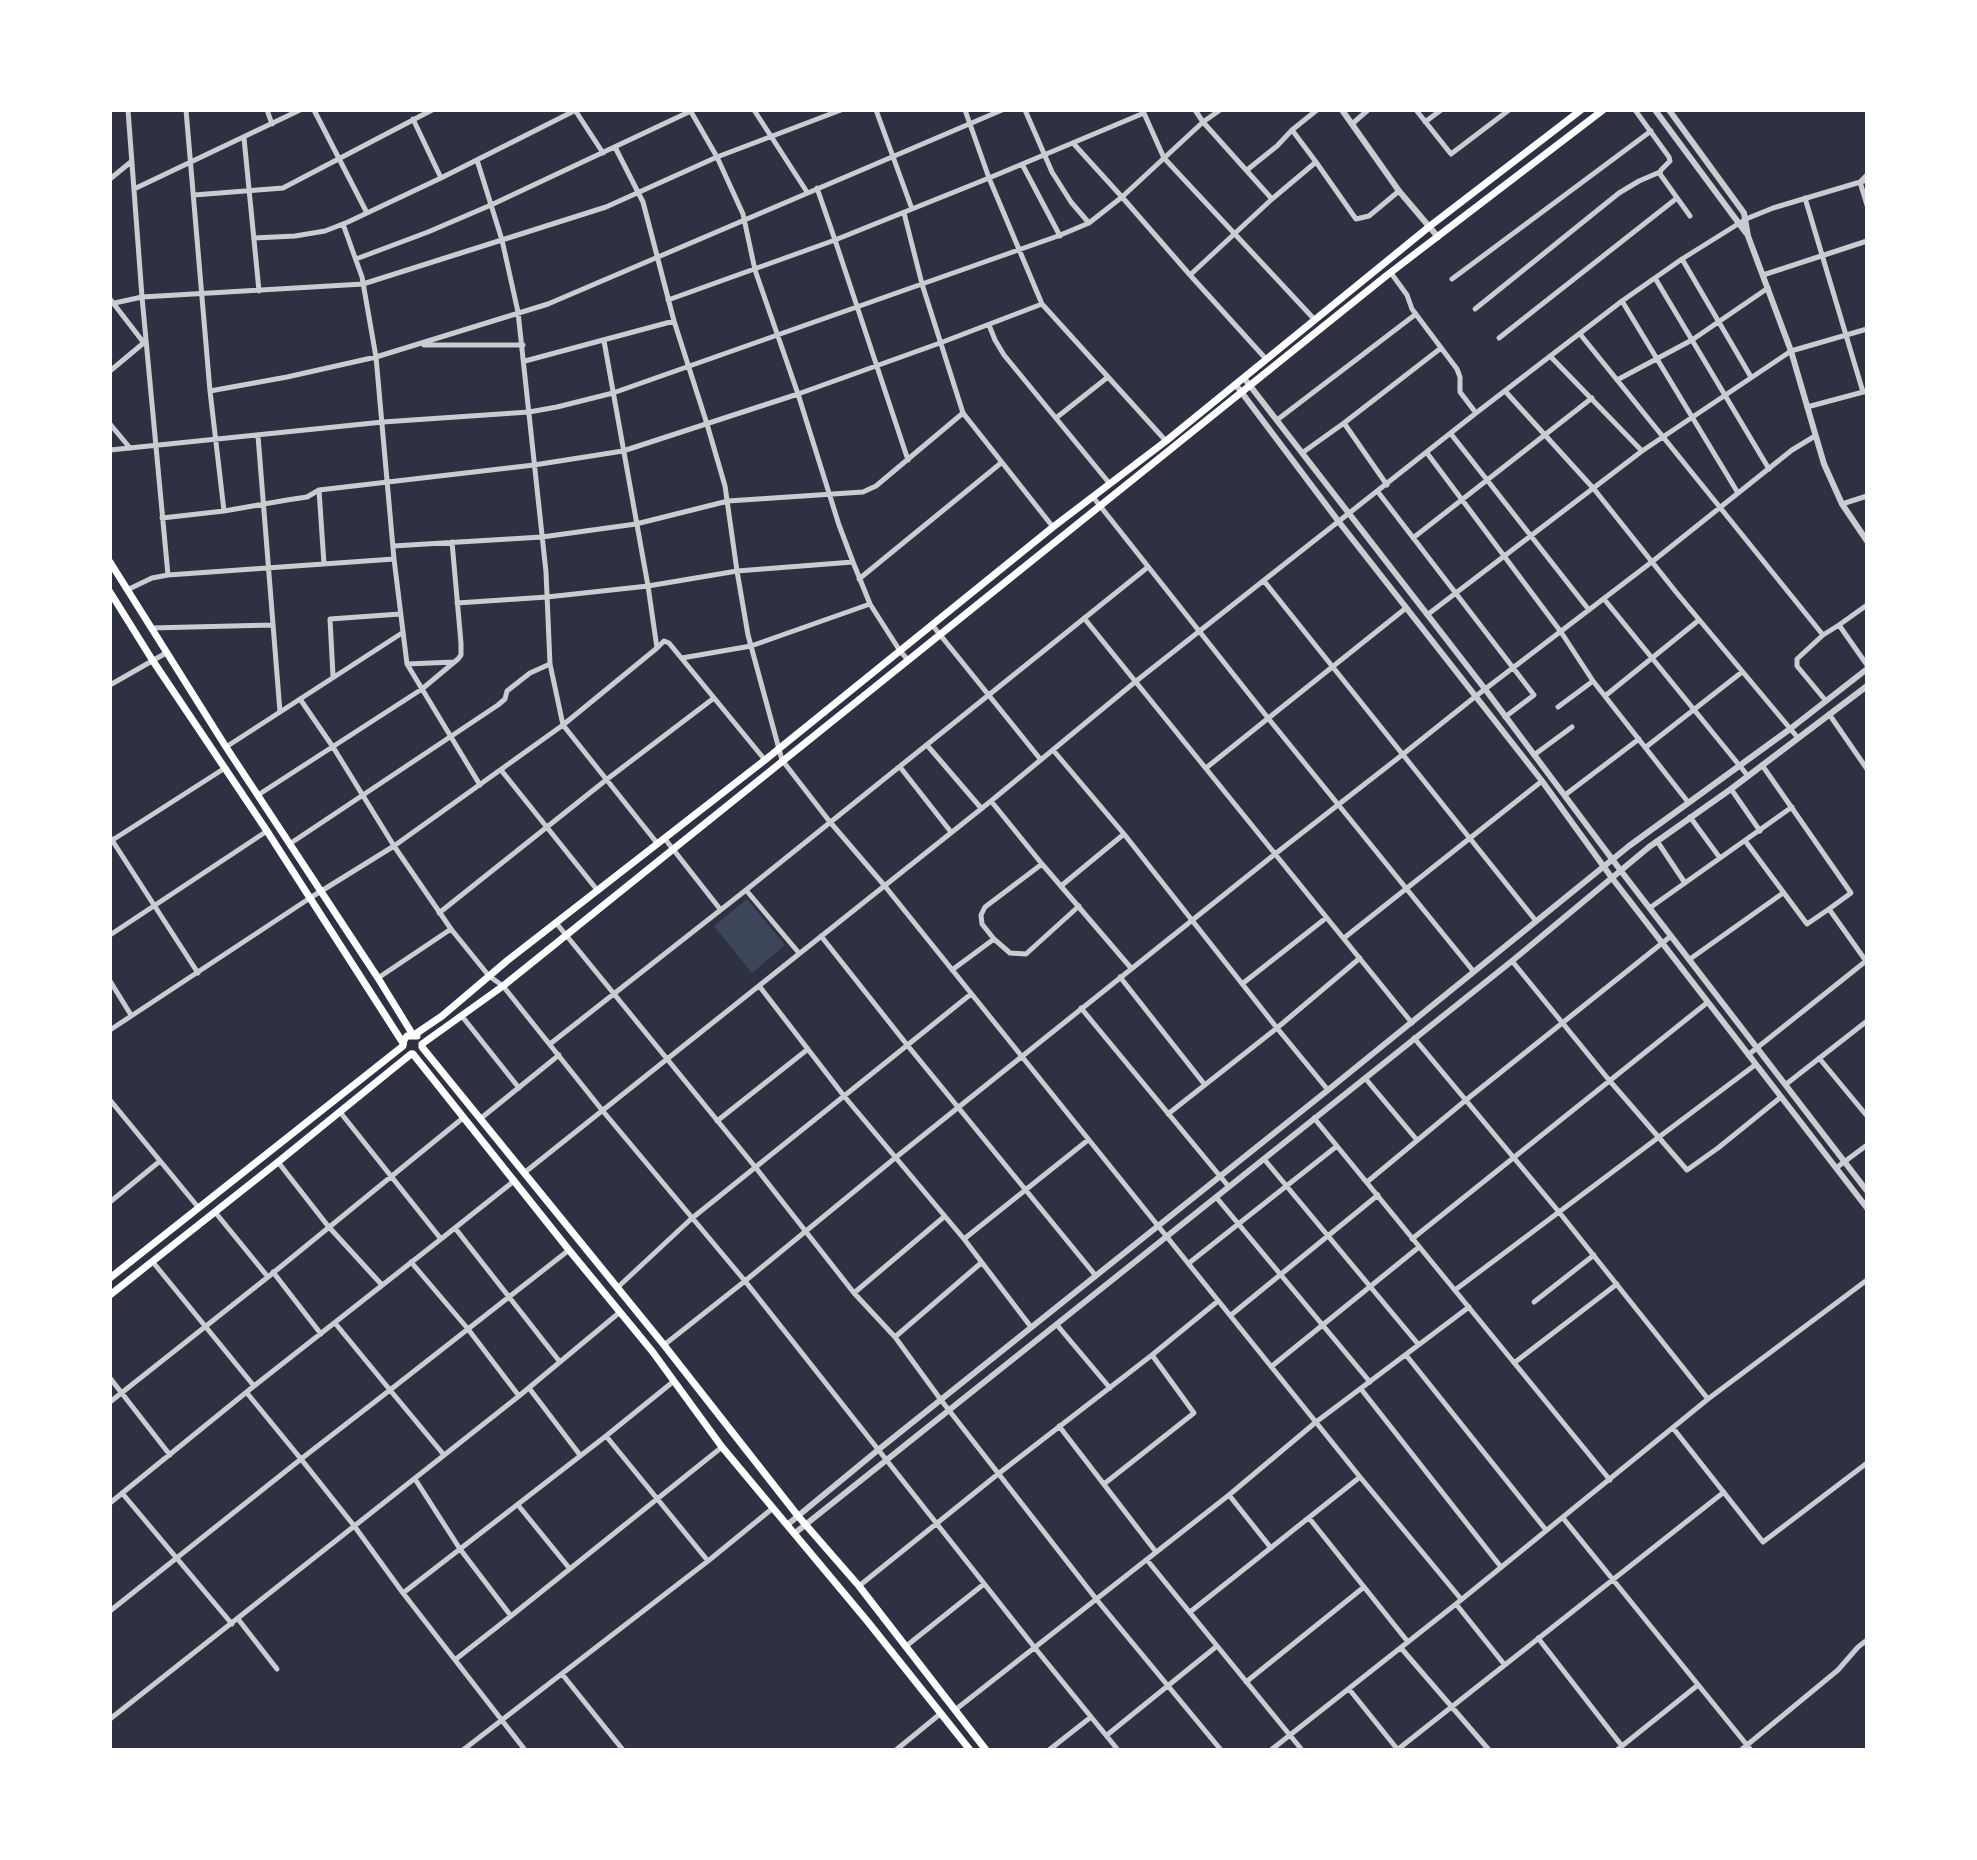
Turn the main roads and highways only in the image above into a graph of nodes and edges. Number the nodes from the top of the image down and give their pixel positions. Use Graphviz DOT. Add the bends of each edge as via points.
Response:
graph roads {
  1 [pos="1581,110"];
  2 [pos="1603,110"];
  3 [pos="1247,382"];
  4 [pos="1238,389"];
  5 [pos="110,562"];
  6 [pos="110,592"];
  7 [pos="413,1035"];
  8 [pos="403,1044"];
  9 [pos="422,1046"];
  10 [pos="412,1054"];
  11 [pos="228,1184"];
  12 [pos="237,1193"];
  13 [pos="110,1278"];
  14 [pos="110,1295"];
  15 [pos="970,1750"];
  16 [pos="986,1750"];
  1 -- 3 [label="main road" via="1430,226"];
  2 -- 3 [label="main road"];
  3 -- 4 [label="main road"];
  4 -- 7 [label="main road" via="1053,527"];
  4 -- 9 [label="main road" via="1101,506"];
  5 -- 7 [label="main road"];
  6 -- 8 [label="main road"];
  7 -- 8 [label="main road"];
  7 -- 9 [label="main road"];
  8 -- 10 [label="main road"];
  8 -- 11 [label="main road"];
  9 -- 10 [label="main road"];
  9 -- 16 [label="main road"];
  10 -- 12 [label="main road"];
  10 -- 15 [label="main road"];
  11 -- 12 [label="main road"];
  11 -- 13 [label="main road"];
  12 -- 14 [label="main road"];
}
